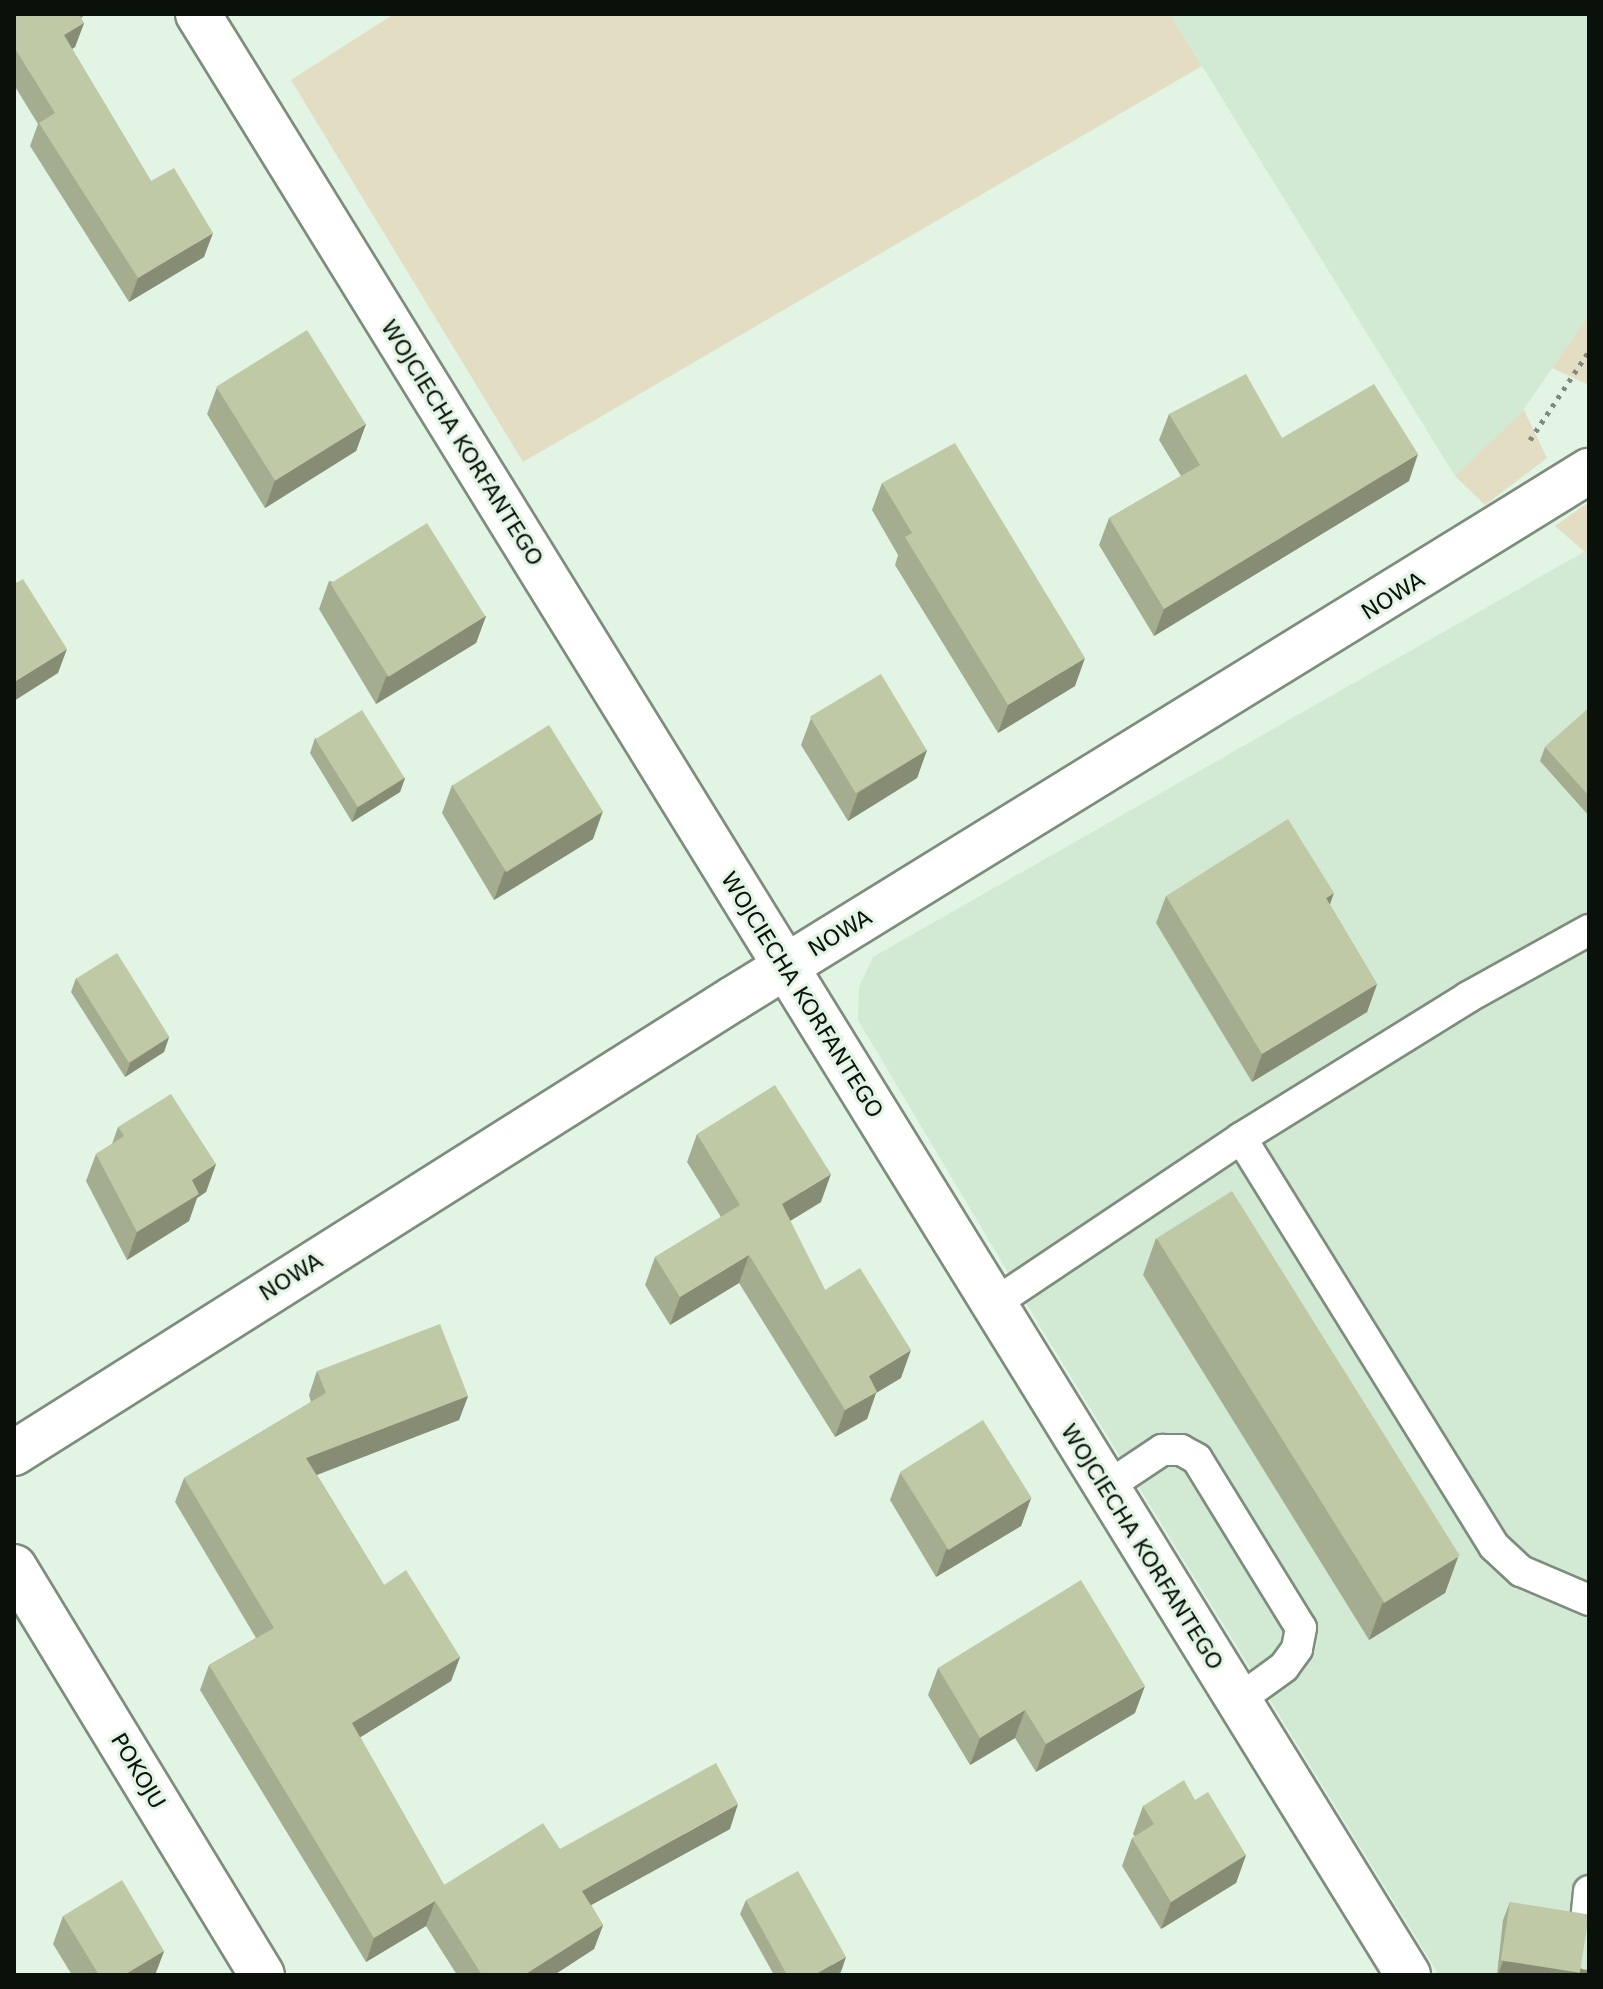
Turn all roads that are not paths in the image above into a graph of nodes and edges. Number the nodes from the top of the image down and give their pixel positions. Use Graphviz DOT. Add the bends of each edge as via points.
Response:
graph roads {
  1 [pos="198,14"];
  2 [pos="1589,471"];
  3 [pos="1589,930"];
  4 [pos="786,966"];
  5 [pos="1241,1138"];
  6 [pos="992,1305"];
  7 [pos="14,1453"];
  8 [pos="1105,1488"];
  9 [pos="14,1567"];
  10 [pos="1589,1600"];
  11 [pos="1237,1701"];
  12 [pos="262,1975"];
  13 [pos="1408,1975"];
  1 -- 4 [label="street, WOJCIECHA KORFANTEGO"];
  2 -- 4 [label="street, NOWA"];
  3 -- 5 [label="lane" via="1468,997"];
  4 -- 6 [label="street, WOJCIECHA KORFANTEGO"];
  4 -- 7 [label="street, NOWA"];
  5 -- 6 [label="lane"];
  5 -- 10 [label="lane" via="1494,1546 1521,1571"];
  6 -- 8 [label="street, WOJCIECHA KORFANTEGO"];
  8 -- 11 [label="street, WOJCIECHA KORFANTEGO"];
  8 -- 11 [label="lane" via="1162,1450 1181,1450 1197,1459 1301,1628 1297,1649 1284,1667"];
  9 -- 12 [label="street, POKOJU"];
  11 -- 13 [label="street, WOJCIECHA KORFANTEGO"];
}
